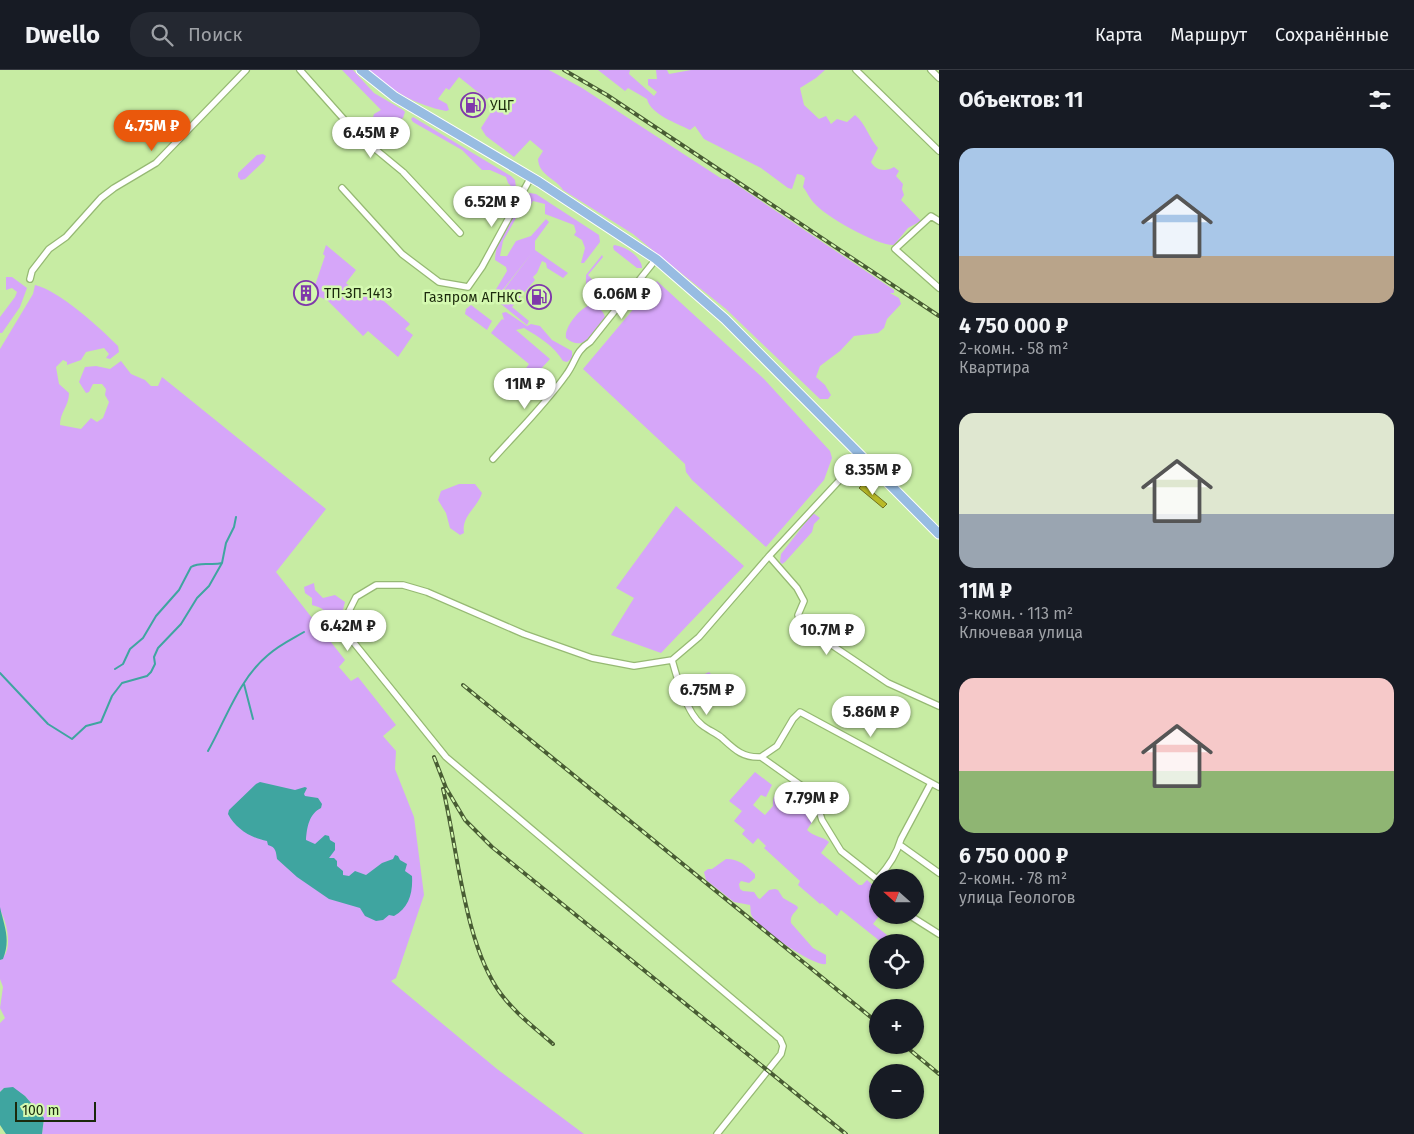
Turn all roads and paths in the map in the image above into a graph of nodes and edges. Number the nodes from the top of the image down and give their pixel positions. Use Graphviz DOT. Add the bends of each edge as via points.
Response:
graph roads {
  1 [pos="246,70"];
  2 [pos="300,70"];
  3 [pos="361,70"];
  4 [pos="856,70"];
  5 [pos="931,70"];
  6 [pos="939,78"];
  7 [pos="939,151"];
  8 [pos="531,177"];
  9 [pos="342,188"];
  10 [pos="939,221"];
  11 [pos="460,233"];
  12 [pos="656,259"];
  13 [pos="30,279"];
  14 [pos="939,288"];
  15 [pos="862,456"];
  16 [pos="492,459"];
  17 [pos="939,534"];
  18 [pos="769,556"];
  19 [pos="672,660"];
  20 [pos="939,706"];
  21 [pos="761,757"];
  22 [pos="931,783"];
  23 [pos="939,787"];
  24 [pos="900,845"];
  25 [pos="886,869"];
  26 [pos="869,873"];
  27 [pos="939,874"];
  28 [pos="923,924"];
  29 [pos="939,934"];
  30 [pos="717,1134"];
  1 -- 13 [label="street" via="156,163 101,198 66,237 49,249 32,271"];
  2 -- 11 [label="street" via="357,134 403,172"];
  3 -- 8 [label="main road" via="395,97"];
  4 -- 7 [label="street"];
  5 -- 6 [label="street"];
  8 -- 9 [label="street" via="468,287 439,282 402,254"];
  8 -- 12 [label="main road"];
  10 -- 14 [label="street" via="931,216 895,249"];
  12 -- 15 [label="main road" via="725,319"];
  12 -- 16 [label="street" via="590,342 581,347 567,375 539,411"];
  15 -- 17 [label="main road"];
  15 -- 18 [label="street"];
  18 -- 19 [label="street" via="699,637"];
  18 -- 20 [label="street" via="804,601 798,615 802,625 888,682"];
  19 -- 21 [label="street" via="688,706 702,725 743,756"];
  19 -- 30 [label="street" via="634,666 592,658 403,585 369,588 352,602 345,619 346,633 446,757 780,1039 783,1046 781,1054"];
  21 -- 22 [label="street" via="777,746 800,712"];
  21 -- 26 [label="street" via="809,791 841,851"];
  22 -- 23 [label="street"];
  22 -- 24 [label="street"];
  24 -- 25 [label="street"];
  24 -- 27 [label="street"];
  28 -- 29 [label="street"];
}
